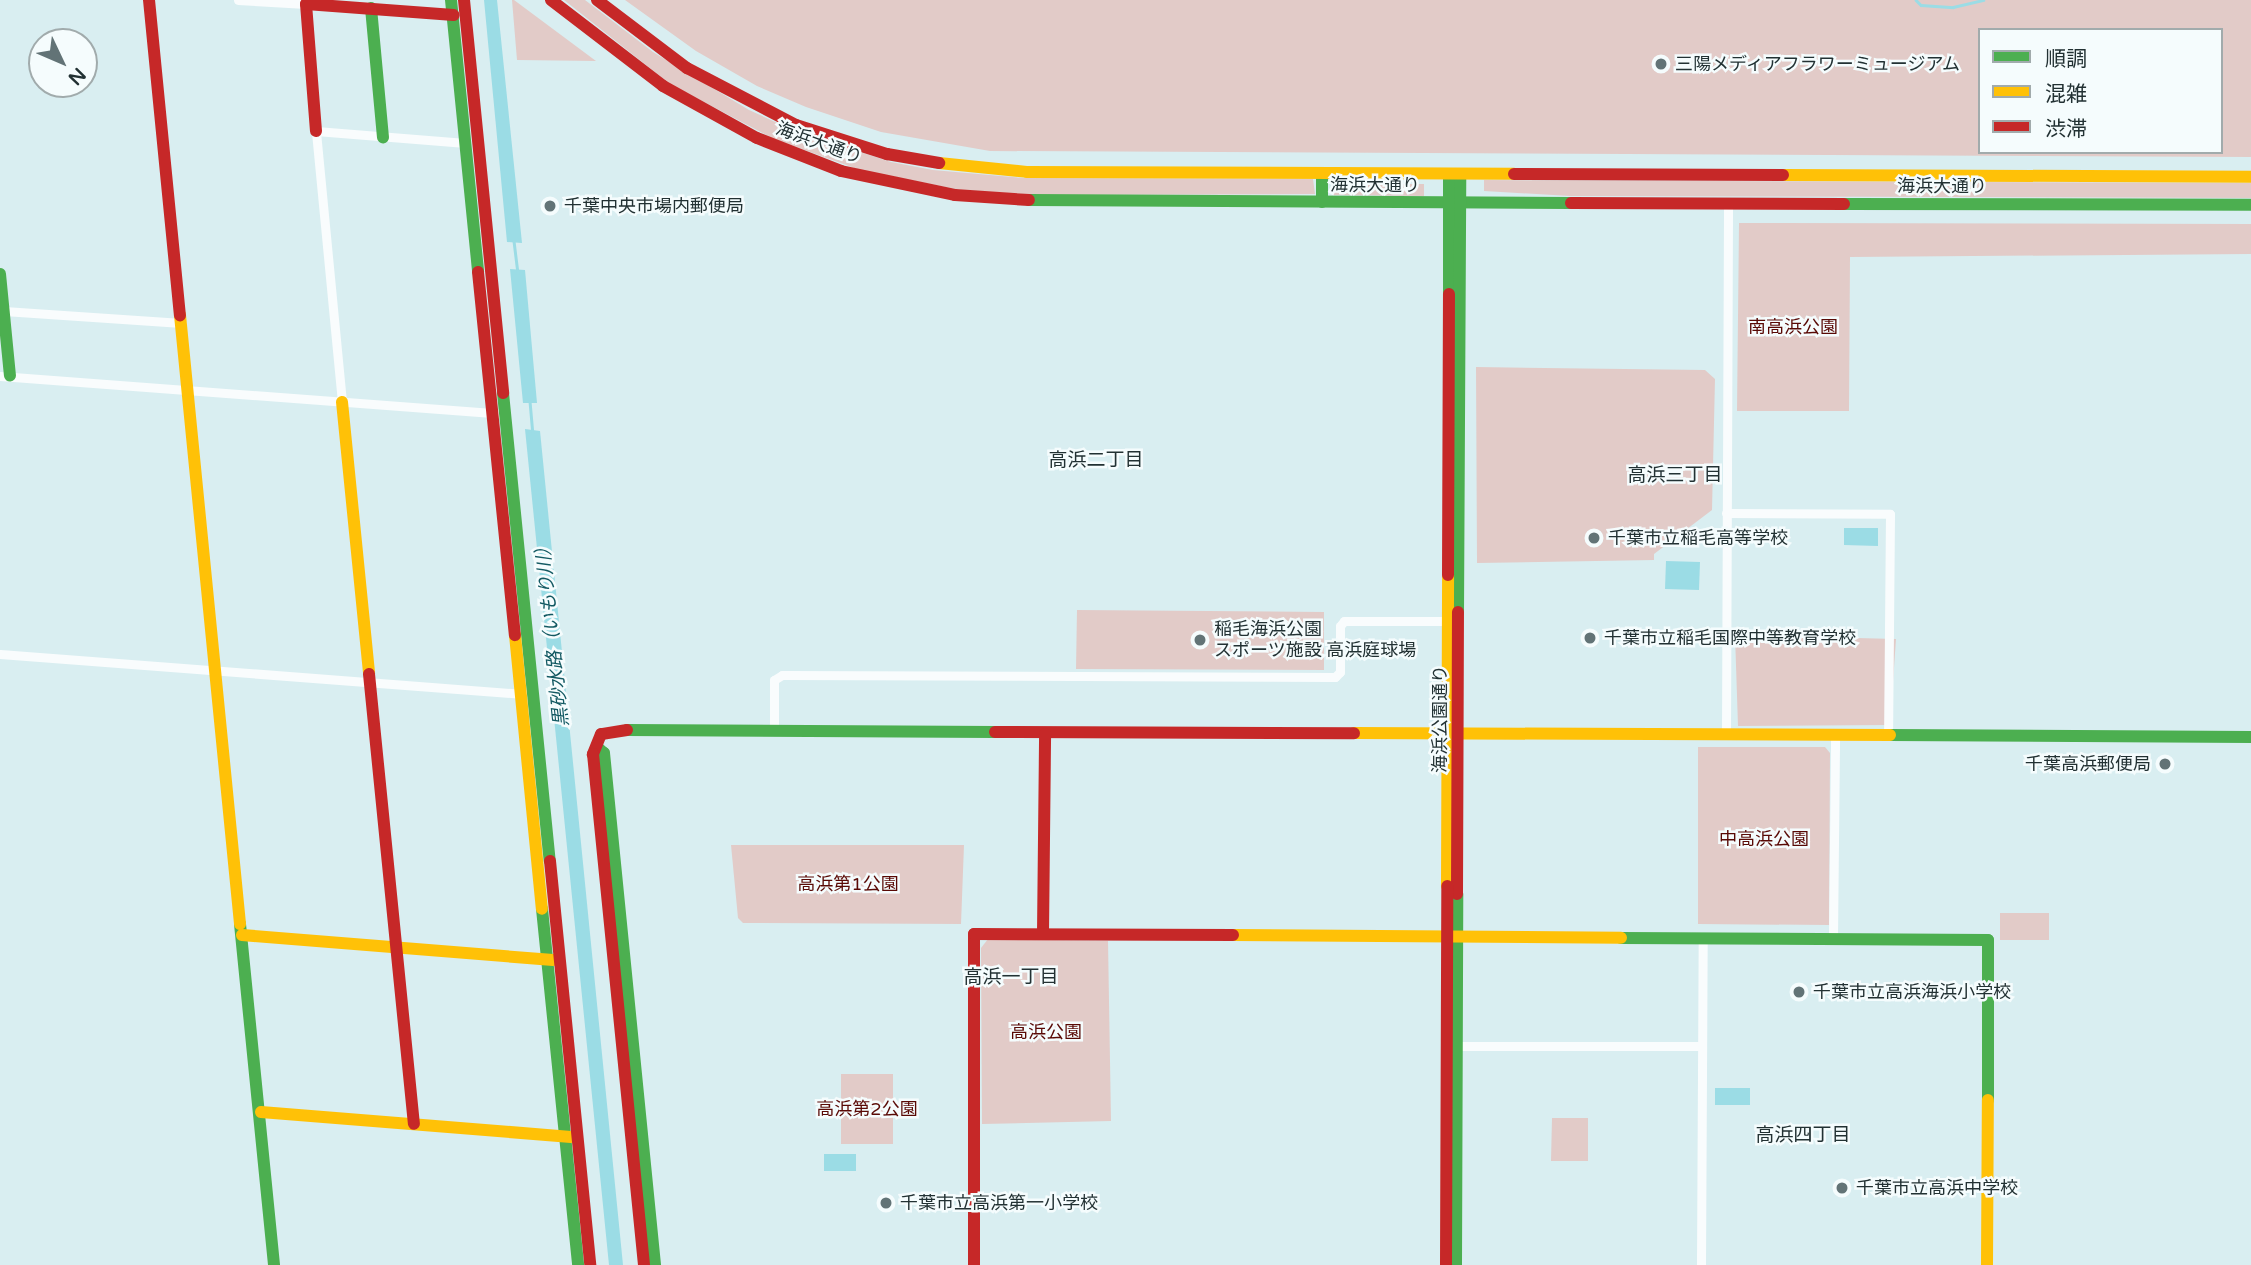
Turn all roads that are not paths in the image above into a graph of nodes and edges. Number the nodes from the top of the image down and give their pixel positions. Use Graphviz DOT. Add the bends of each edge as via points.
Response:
graph roads {
  1 [pos="149,0"];
  2 [pos="238,0"];
  3 [pos="452,0"];
  4 [pos="464,0"];
  5 [pos="551,0"];
  6 [pos="591,0"];
  7 [pos="600,3"];
  8 [pos="306,4"];
  9 [pos="371,8"];
  10 [pos="454,15"];
  11 [pos="316,131"];
  12 [pos="383,137"];
  13 [pos="466,143"];
  14 [pos="1322,174"];
  15 [pos="1454,174"];
  16 [pos="2251,177"];
  17 [pos="1322,202"];
  18 [pos="1454,202"];
  19 [pos="1728,203"];
  20 [pos="2251,205"];
  21 [pos="0,274"];
  22 [pos="4,311"];
  23 [pos="182,323"];
  24 [pos="5,376"];
  25 [pos="189,390"];
  26 [pos="342,402"];
  27 [pos="499,413"];
  28 [pos="1726,513"];
  29 [pos="1448,621"];
  30 [pos="0,654"];
  31 [pos="216,670"];
  32 [pos="370,682"];
  33 [pos="527,694"];
  34 [pos="774,731"];
  35 [pos="1453,733"];
  36 [pos="1045,734"];
  37 [pos="1726,734"];
  38 [pos="1835,736"];
  39 [pos="1888,736"];
  40 [pos="2251,737"];
  41 [pos="597,747"];
  42 [pos="1044,934"];
  43 [pos="242,935"];
  44 [pos="1452,935"];
  45 [pos="1703,937"];
  46 [pos="1833,937"];
  47 [pos="397,948"];
  48 [pos="554,960"];
  49 [pos="1457,1046"];
  50 [pos="1702,1046"];
  51 [pos="261,1112"];
  52 [pos="414,1124"];
  53 [pos="572,1137"];
  54 [pos="275,1265"];
  55 [pos="578,1265"];
  56 [pos="590,1265"];
  57 [pos="644,1265"];
  58 [pos="655,1265"];
  59 [pos="974,1265"];
  60 [pos="1446,1265"];
  61 [pos="1457,1265"];
  62 [pos="1701,1265"];
  63 [pos="1987,1265"];
  1 -- 23 [label="street"];
  2 -- 8 [label="street"];
  3 -- 10 [label="street"];
  4 -- 27 [label="street"];
  5 -- 17 [label="street, 海浜大通り" via="663,86 710,114 782,150 865,177 996,199"];
  6 -- 7 [label="street, 海浜大通り"];
  7 -- 14 [label="street, 海浜大通り" via="687,68 746,102 796,125 914,160 1027,173"];
  8 -- 9 [label="street"];
  8 -- 11 [label="street"];
  9 -- 10 [label="street"];
  9 -- 12 [label="street"];
  10 -- 13 [label="street"];
  11 -- 12 [label="street"];
  11 -- 26 [label="street"];
  12 -- 13 [label="street"];
  13 -- 27 [label="street"];
  14 -- 15 [label="street, 海浜大通り"];
  14 -- 17 [label="street"];
  15 -- 16 [label="street, 海浜大通り"];
  15 -- 18 [label="street, 海浜公園通り"];
  17 -- 18 [label="street, 海浜大通り"];
  18 -- 19 [label="street, 海浜大通り"];
  18 -- 29 [label="street, 海浜公園通り"];
  18 -- 35 [label="street, 海浜公園通り"];
  19 -- 20 [label="street, 海浜大通り"];
  19 -- 28 [label="street"];
  21 -- 22 [label="street"];
  22 -- 23 [label="street"];
  22 -- 24 [label="street"];
  23 -- 25 [label="street"];
  24 -- 25 [label="street"];
  25 -- 26 [label="street"];
  25 -- 31 [label="street"];
  26 -- 27 [label="street"];
  26 -- 32 [label="street"];
  27 -- 33 [label="street"];
  28 -- 37 [label="street"];
  28 -- 39 [label="street" via="1890,514"];
  29 -- 34 [label="street" via="1345,621 1340,626 1340,672 1335,677 782,675 774,680"];
  29 -- 35 [label="street, 海浜公園通り"];
  30 -- 31 [label="street"];
  31 -- 32 [label="street"];
  31 -- 43 [label="street"];
  32 -- 33 [label="street"];
  32 -- 47 [label="street"];
  33 -- 48 [label="street"];
  34 -- 36 [label="street"];
  34 -- 41 [label="street" via="618,730 601,734"];
  35 -- 36 [label="street"];
  35 -- 37 [label="street"];
  35 -- 44 [label="street, 海浜公園通り"];
  36 -- 42 [label="street"];
  37 -- 38 [label="street"];
  38 -- 39 [label="street"];
  38 -- 46 [label="street"];
  39 -- 40 [label="street"];
  41 -- 57 [label="street" via="593,754"];
  41 -- 58 [label="street" via="604,753"];
  42 -- 44 [label="street"];
  42 -- 59 [label="street" via="974,934"];
  43 -- 47 [label="street"];
  43 -- 51 [label="street"];
  44 -- 45 [label="street"];
  44 -- 49 [label="street, 海浜公園通り"];
  44 -- 60 [label="street, 海浜公園通り"];
  45 -- 46 [label="street"];
  45 -- 50 [label="street"];
  46 -- 63 [label="street" via="1988,940"];
  47 -- 48 [label="street"];
  47 -- 52 [label="street"];
  48 -- 53 [label="street"];
  49 -- 50 [label="street"];
  49 -- 61 [label="street, 海浜公園通り"];
  50 -- 62 [label="street"];
  51 -- 52 [label="street"];
  51 -- 54 [label="street"];
  52 -- 53 [label="street"];
  53 -- 55 [label="street"];
  53 -- 56 [label="street"];
}
